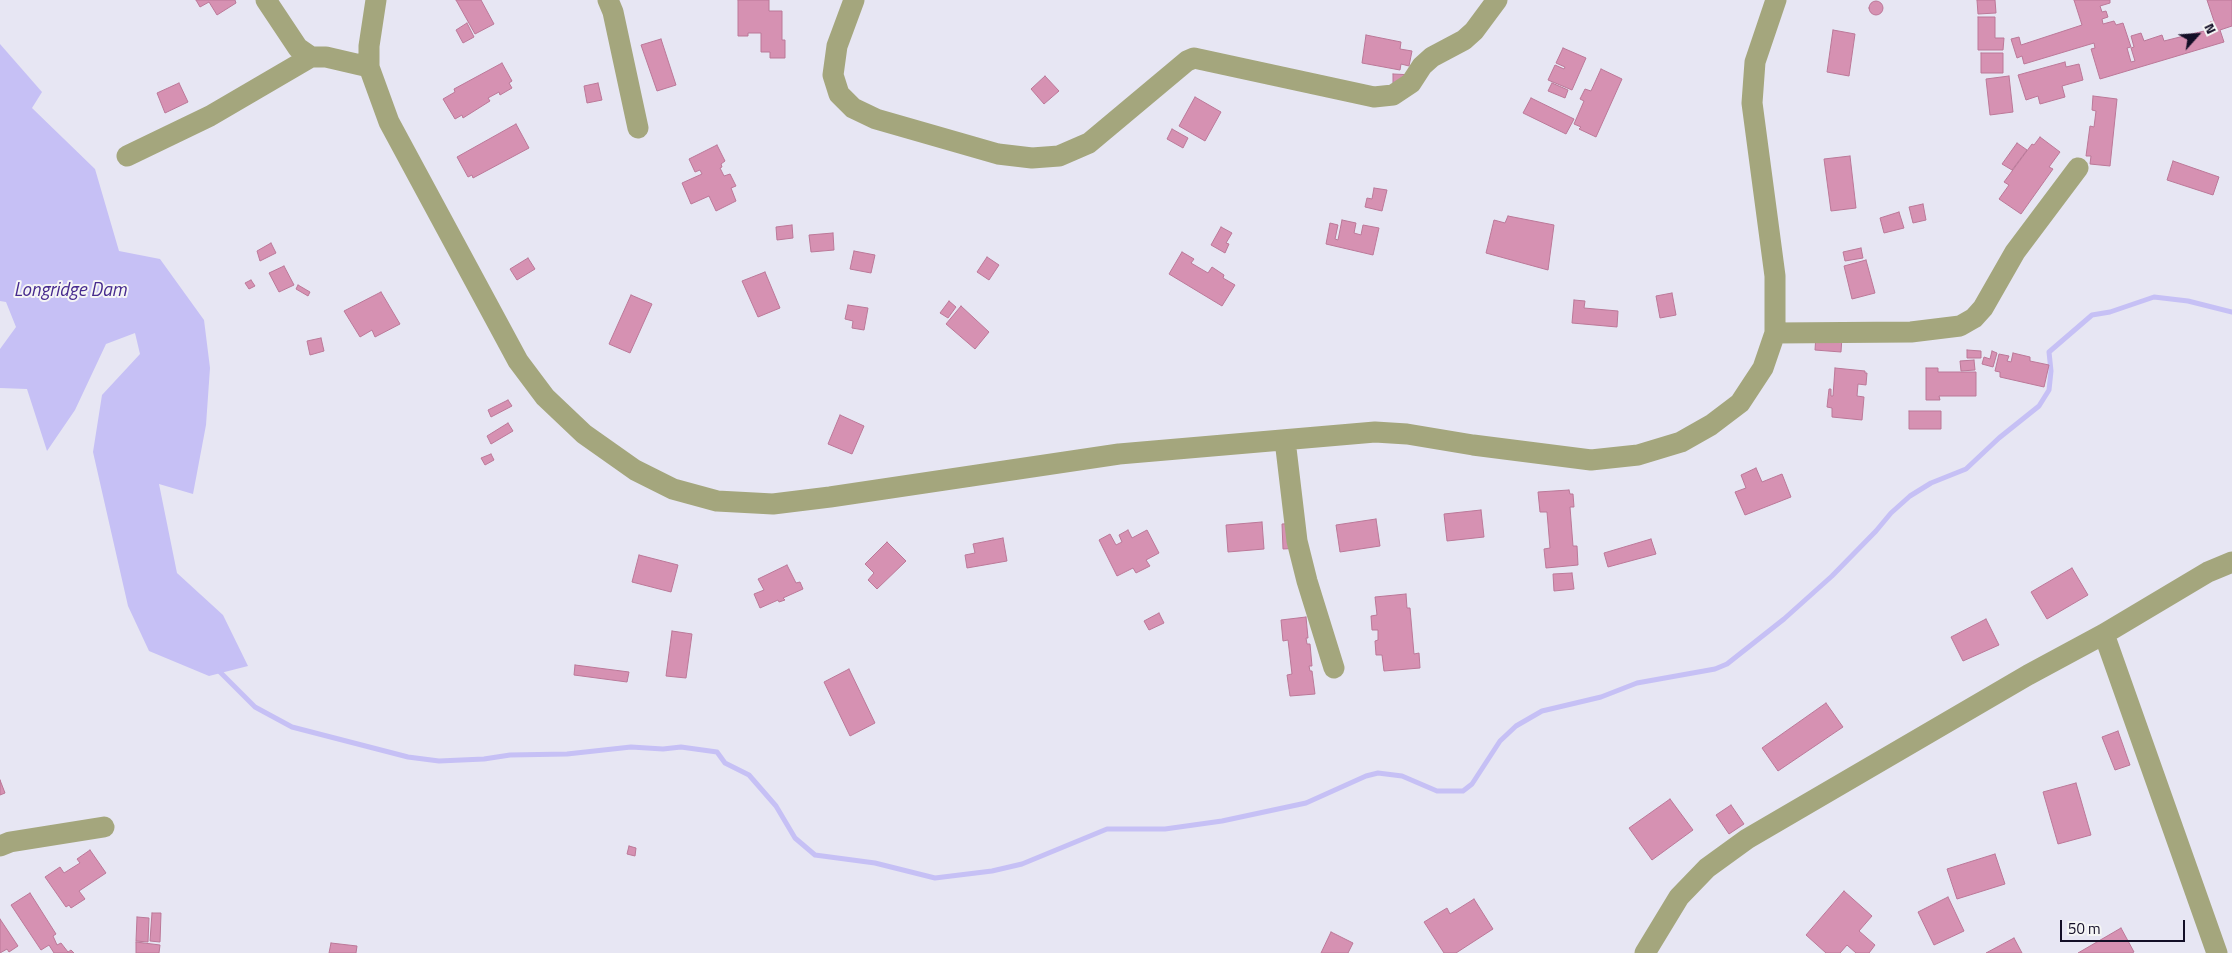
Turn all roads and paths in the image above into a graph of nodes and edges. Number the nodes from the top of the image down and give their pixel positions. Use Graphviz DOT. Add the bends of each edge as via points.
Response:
graph roads {
  1 [pos="266,0"];
  2 [pos="376,0"];
  3 [pos="608,0"];
  4 [pos="854,0"];
  5 [pos="1496,0"];
  6 [pos="1776,0"];
  7 [pos="311,57"];
  8 [pos="369,67"];
  9 [pos="638,128"];
  10 [pos="127,156"];
  11 [pos="2078,168"];
  12 [pos="1775,332"];
  13 [pos="1285,440"];
  14 [pos="2232,562"];
  15 [pos="2104,634"];
  16 [pos="1334,668"];
  17 [pos="104,827"];
  18 [pos="0,846"];
  19 [pos="1645,953"];
  20 [pos="2217,953"];
  1 -- 7 [label="street" via="298,48"];
  2 -- 8 [label="street"];
  3 -- 9 [label="street" via="614,12"];
  4 -- 5 [label="street" via="837,46 833,75 839,94 853,108 876,119 998,154 1032,158 1059,156 1090,143 1194,58 1374,97 1393,95 1411,83 1432,57 1474,31"];
  6 -- 12 [label="street" via="1755,62 1752,103 1775,276"];
  7 -- 8 [label="street" via="326,57"];
  7 -- 10 [label="street" via="210,116"];
  8 -- 13 [label="street" via="389,122 518,361 546,397 584,434 635,470 673,489 717,502 773,504 1119,454"];
  11 -- 12 [label="street" via="2015,252 1983,308 1960,326 1911,332"];
  12 -- 13 [label="street" via="1763,368 1740,403 1681,442 1638,455 1591,460 1375,432"];
  13 -- 16 [label="street" via="1298,541"];
  14 -- 15 [label="street" via="2208,572"];
  15 -- 19 [label="street" via="2028,674 1747,839 1707,868 1679,897"];
  15 -- 20 [label="street"];
  17 -- 18 [label="street"];
}
